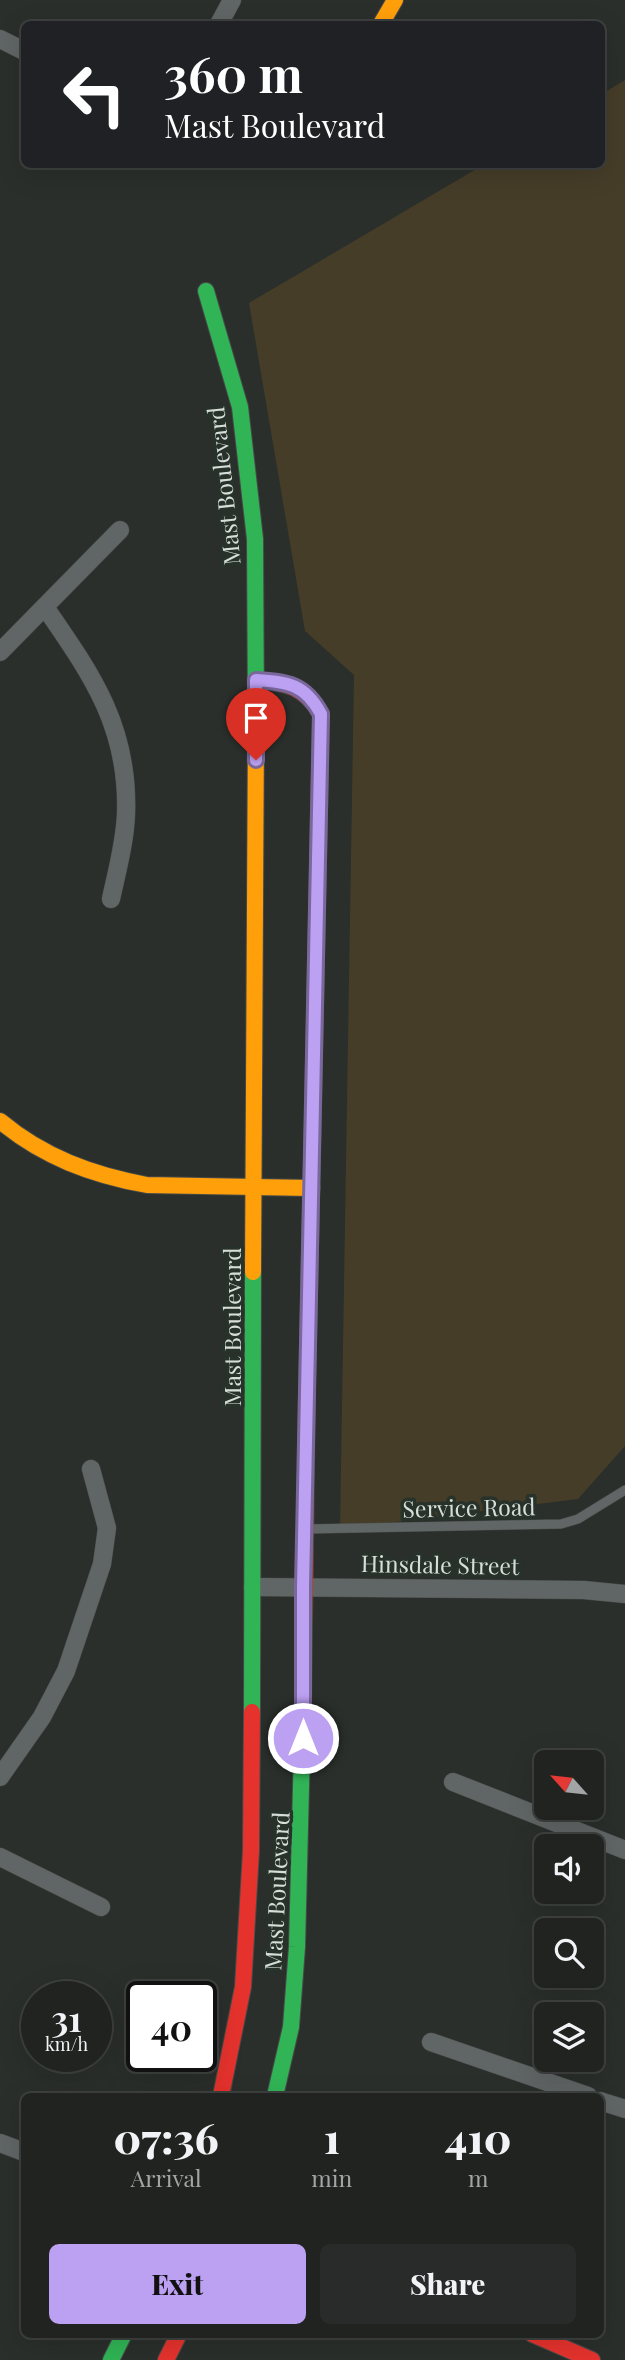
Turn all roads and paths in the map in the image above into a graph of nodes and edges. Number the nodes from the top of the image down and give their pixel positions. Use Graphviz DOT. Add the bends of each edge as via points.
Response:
graph roads {
  1 [pos="232,0"];
  2 [pos="395,0"];
  3 [pos="221,21"];
  4 [pos="383,21"];
  5 [pos="0,39"];
  6 [pos="21,50"];
  7 [pos="206,291"];
  8 [pos="120,530"];
  9 [pos="45,607"];
  10 [pos="0,652"];
  11 [pos="256,680"];
  12 [pos="111,899"];
  13 [pos="0,1121"];
  14 [pos="255,1187"];
  15 [pos="312,1188"];
  16 [pos="91,1469"];
  17 [pos="625,1490"];
  18 [pos="304,1530"];
  19 [pos="253,1587"];
  20 [pos="303,1587"];
  21 [pos="625,1594"];
  22 [pos="0,1777"];
  23 [pos="453,1782"];
  24 [pos="625,1850"];
  25 [pos="0,1857"];
  26 [pos="101,1907"];
  27 [pos="431,2042"];
  28 [pos="221,2093"];
  29 [pos="276,2093"];
  30 [pos="579,2093"];
  31 [pos="604,2102"];
  32 [pos="625,2109"];
  33 [pos="0,2143"];
  34 [pos="21,2151"];
  35 [pos="122,2338"];
  36 [pos="176,2338"];
  37 [pos="541,2338"];
  38 [pos="111,2360"];
  39 [pos="166,2360"];
  40 [pos="592,2360"];
  1 -- 3 [label="street"];
  2 -- 4 [label="street"];
  5 -- 6 [label="street"];
  7 -- 11 [label="street, Mast Boulevard" via="240,407 255,539"];
  8 -- 9 [label="street"];
  9 -- 10 [label="street"];
  9 -- 12 [label="street" via="97,687 119,744 126,815"];
  11 -- 14 [label="street, Mast Boulevard"];
  11 -- 15 [label="street, Mast Boulevard" via="285,682 312,696 321,714"];
  13 -- 14 [label="street" via="56,1159 114,1178 147,1185"];
  14 -- 15 [label="street"];
  14 -- 19 [label="street, Mast Boulevard"];
  15 -- 18 [label="street, Mast Boulevard"];
  16 -- 22 [label="street" via="107,1528 102,1564 66,1671 42,1717"];
  17 -- 18 [label="lane, Service Road" via="578,1519 561,1524"];
  18 -- 20 [label="street, Mast Boulevard"];
  19 -- 20 [label="street, Hinsdale Street"];
  19 -- 28 [label="street, Mast Boulevard" via="251,1852 243,1987"];
  20 -- 21 [label="street, Hinsdale Street"];
  20 -- 29 [label="street, Mast Boulevard" via="297,1947 291,2027"];
  23 -- 24 [label="street"];
  25 -- 26 [label="street"];
  27 -- 30 [label="street"];
  31 -- 32 [label="street"];
  33 -- 34 [label="street"];
  35 -- 38 [label="street"];
  36 -- 39 [label="street"];
  37 -- 40 [label="street"];
}
